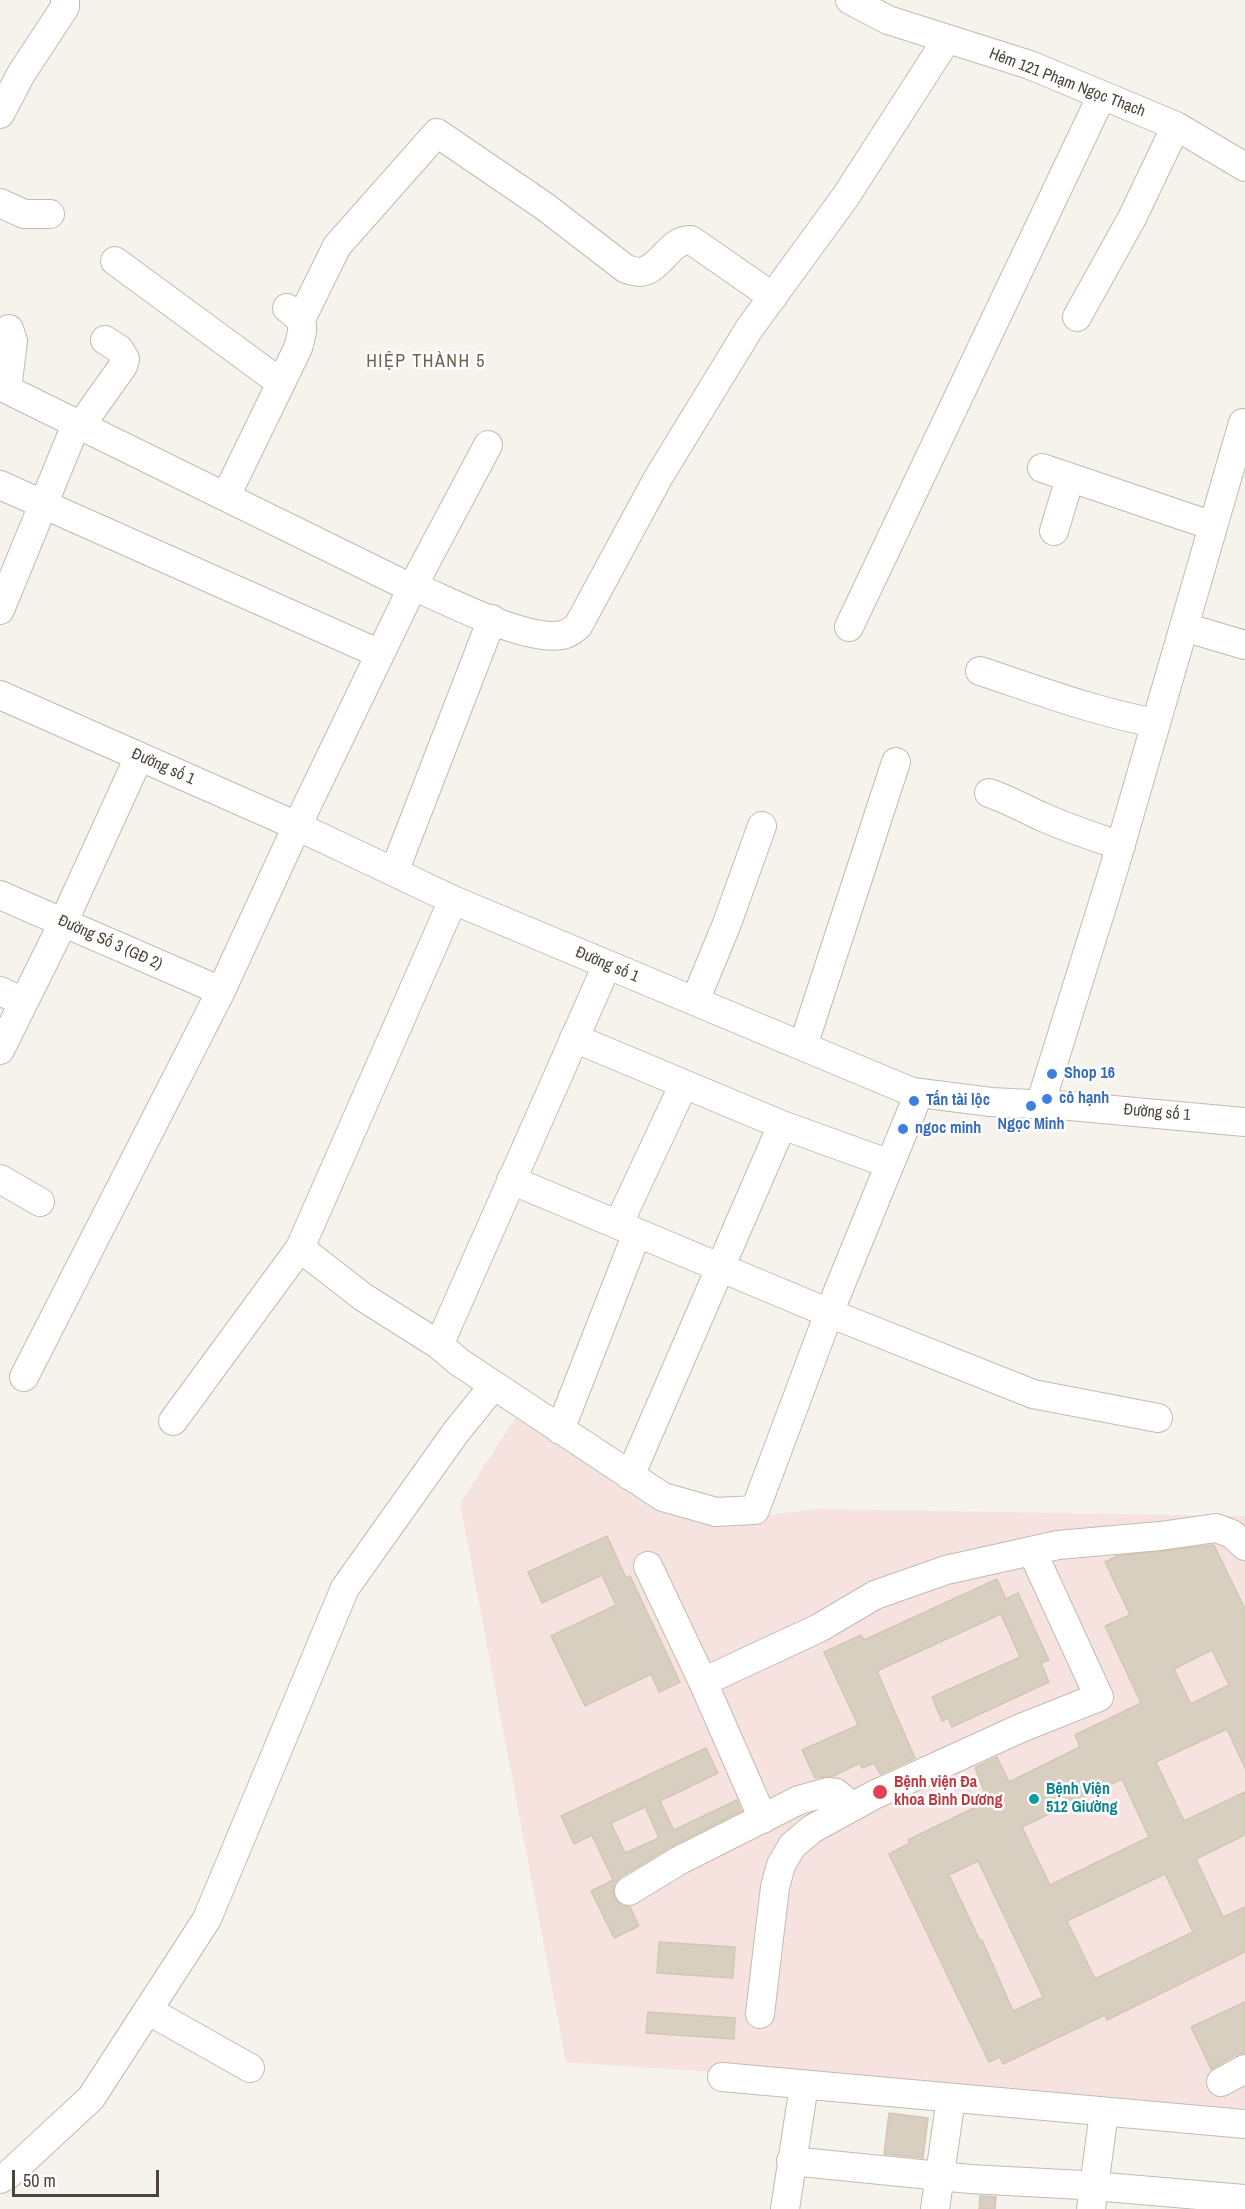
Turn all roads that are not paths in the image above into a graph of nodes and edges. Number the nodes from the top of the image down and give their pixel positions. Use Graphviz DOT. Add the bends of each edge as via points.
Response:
graph roads {
  1 [pos="65,0"];
  2 [pos="850,0"];
  3 [pos="948,39"];
  4 [pos="1102,95"];
  5 [pos="0,114"];
  6 [pos="1176,126"];
  7 [pos="1245,167"];
  8 [pos="0,203"];
  9 [pos="50,214"];
  10 [pos="115,261"];
  11 [pos="773,297"];
  12 [pos="1077,317"];
  13 [pos="9,329"];
  14 [pos="105,340"];
  15 [pos="281,383"];
  16 [pos="3,387"];
  17 [pos="1243,423"];
  18 [pos="81,425"];
  19 [pos="488,446"];
  20 [pos="1042,468"];
  21 [pos="1070,478"];
  22 [pos="0,485"];
  23 [pos="226,496"];
  24 [pos="43,505"];
  25 [pos="1213,526"];
  26 [pos="1054,531"];
  27 [pos="413,586"];
  28 [pos="0,610"];
  29 [pos="492,619"];
  30 [pos="849,627"];
  31 [pos="1184,627"];
  32 [pos="1245,645"];
  33 [pos="381,654"];
  34 [pos="980,671"];
  35 [pos="0,695"];
  36 [pos="1156,723"];
  37 [pos="139,757"];
  38 [pos="896,762"];
  39 [pos="989,793"];
  40 [pos="297,826"];
  41 [pos="762,826"];
  42 [pos="1120,846"];
  43 [pos="394,872"];
  44 [pos="0,895"];
  45 [pos="453,900"];
  46 [pos="63,922"];
  47 [pos="607,965"];
  48 [pos="221,991"];
  49 [pos="12,997"];
  50 [pos="695,1001"];
  51 [pos="574,1038"];
  52 [pos="803,1046"];
  53 [pos="0,1050"];
  54 [pos="684,1084"];
  55 [pos="919,1093"];
  56 [pos="1040,1105"];
  57 [pos="1245,1122"];
  58 [pos="783,1125"];
  59 [pos="890,1164"];
  60 [pos="0,1179"];
  61 [pos="511,1180"];
  62 [pos="40,1202"];
  63 [pos="628,1229"];
  64 [pos="300,1248"];
  65 [pos="721,1268"];
  66 [pos="829,1313"];
  67 [pos="440,1345"];
  68 [pos="24,1377"];
  69 [pos="494,1385"];
  70 [pos="1158,1418"];
  71 [pos="173,1420"];
  72 [pos="560,1430"];
  73 [pos="630,1476"];
  74 [pos="1245,1546"];
  75 [pos="1032,1551"];
  76 [pos="648,1566"];
  77 [pos="703,1682"];
  78 [pos="852,1806"];
  79 [pos="763,1819"];
  80 [pos="628,1891"];
  81 [pos="149,2011"];
  82 [pos="760,2014"];
  83 [pos="250,2068"];
  84 [pos="722,2077"];
  85 [pos="804,2085"];
  86 [pos="951,2098"];
  87 [pos="1104,2112"];
  88 [pos="1245,2124"];
  89 [pos="791,2161"];
  90 [pos="939,2175"];
  91 [pos="0,2179"];
  92 [pos="1092,2198"];
  93 [pos="1245,2199"];
  94 [pos="785,2209"];
  95 [pos="935,2209"];
  1 -- 5 [label="street" via="65,7"];
  2 -- 3 [label="street, Hẻm 121 Phạm Ngọc Thạch" via="888,20"];
  3 -- 4 [label="street, Hẻm 121 Phạm Ngọc Thạch" via="1030,65"];
  3 -- 11 [label="street" via="846,196"];
  4 -- 6 [label="street, Hẻm 121 Phạm Ngọc Thạch"];
  4 -- 30 [label="street"];
  6 -- 7 [label="street, Hẻm 121 Phạm Ngọc Thạch"];
  6 -- 12 [label="street"];
  8 -- 9 [label="street" via="24,214"];
  10 -- 15 [label="street"];
  11 -- 15 [label="street" via="691,240 683,239 654,266 639,272 626,269 544,206 437,133 337,246 293,313 304,326"];
  11 -- 29 [label="street" via="749,329 658,478 578,626 566,635 551,636 525,633"];
  13 -- 16 [label="street" via="13,341"];
  14 -- 18 [label="street" via="119,349 123,366"];
  15 -- 23 [label="street"];
  16 -- 18 [label="street"];
  17 -- 25 [label="street"];
  18 -- 23 [label="street"];
  18 -- 24 [label="street" via="73,432"];
  19 -- 27 [label="street"];
  20 -- 21 [label="street"];
  21 -- 25 [label="street"];
  21 -- 26 [label="street"];
  22 -- 24 [label="street"];
  23 -- 27 [label="street"];
  24 -- 28 [label="street"];
  24 -- 33 [label="street"];
  25 -- 31 [label="street"];
  27 -- 29 [label="street"];
  27 -- 33 [label="street"];
  29 -- 43 [label="street"];
  31 -- 32 [label="street"];
  31 -- 36 [label="street"];
  33 -- 40 [label="street"];
  34 -- 36 [label="street" via="1117,716"];
  35 -- 37 [label="street, Đường số 1"];
  36 -- 42 [label="street"];
  37 -- 40 [label="street, Đường số 1"];
  37 -- 46 [label="street"];
  38 -- 52 [label="street"];
  39 -- 42 [label="street"];
  40 -- 43 [label="street, Đường số 1"];
  40 -- 48 [label="street"];
  41 -- 50 [label="street"];
  42 -- 56 [label="street"];
  43 -- 45 [label="street, Đường số 1"];
  44 -- 46 [label="street, Đường Số 3 (GĐ 2)"];
  45 -- 47 [label="street, Đường số 1"];
  45 -- 64 [label="street"];
  46 -- 48 [label="street, Đường Số 3 (GĐ 2)"];
  46 -- 49 [label="street"];
  47 -- 50 [label="street, Đường số 1"];
  47 -- 51 [label="street"];
  48 -- 68 [label="street"];
  49 -- 53 [label="street"];
  50 -- 52 [label="street, Đường số 1"];
  51 -- 54 [label="street"];
  51 -- 61 [label="street"];
  52 -- 55 [label="street, Đường số 1"];
  54 -- 58 [label="street"];
  54 -- 63 [label="street"];
  55 -- 56 [label="street, Đường số 1"];
  55 -- 59 [label="street"];
  56 -- 57 [label="street, Đường số 1"];
  58 -- 59 [label="street"];
  58 -- 65 [label="street"];
  59 -- 66 [label="street"];
  60 -- 62 [label="street"];
  61 -- 63 [label="street"];
  61 -- 67 [label="street"];
  63 -- 65 [label="street"];
  63 -- 72 [label="street"];
  64 -- 67 [label="street" via="363,1297"];
  64 -- 71 [label="street"];
  65 -- 66 [label="street"];
  65 -- 73 [label="street"];
  66 -- 70 [label="street" via="1034,1394"];
  66 -- 73 [label="street" via="755,1510 716,1512 663,1497"];
  67 -- 69 [label="street"];
  69 -- 72 [label="street"];
  69 -- 81 [label="street" via="345,1588 207,1919"];
  72 -- 73 [label="street"];
  74 -- 75 [label="street" via="1232,1534 1216,1528"];
  75 -- 77 [label="street" via="946,1570 875,1595 819,1628"];
  75 -- 78 [label="street" via="1099,1697 1021,1728"];
  76 -- 77 [label="street"];
  77 -- 79 [label="street"];
  78 -- 79 [label="street" via="836,1793 828,1792 799,1800"];
  78 -- 82 [label="street" via="812,1829 792,1846 781,1865"];
  79 -- 80 [label="street"];
  81 -- 83 [label="street"];
  81 -- 91 [label="street" via="91,2098"];
  84 -- 85 [label="street"];
  85 -- 86 [label="street"];
  85 -- 89 [label="street"];
  86 -- 87 [label="street"];
  86 -- 90 [label="street"];
  87 -- 88 [label="street"];
  87 -- 92 [label="street"];
  89 -- 90 [label="street"];
  89 -- 94 [label="street"];
  90 -- 92 [label="street"];
  90 -- 95 [label="street"];
  92 -- 93 [label="street"];
}
